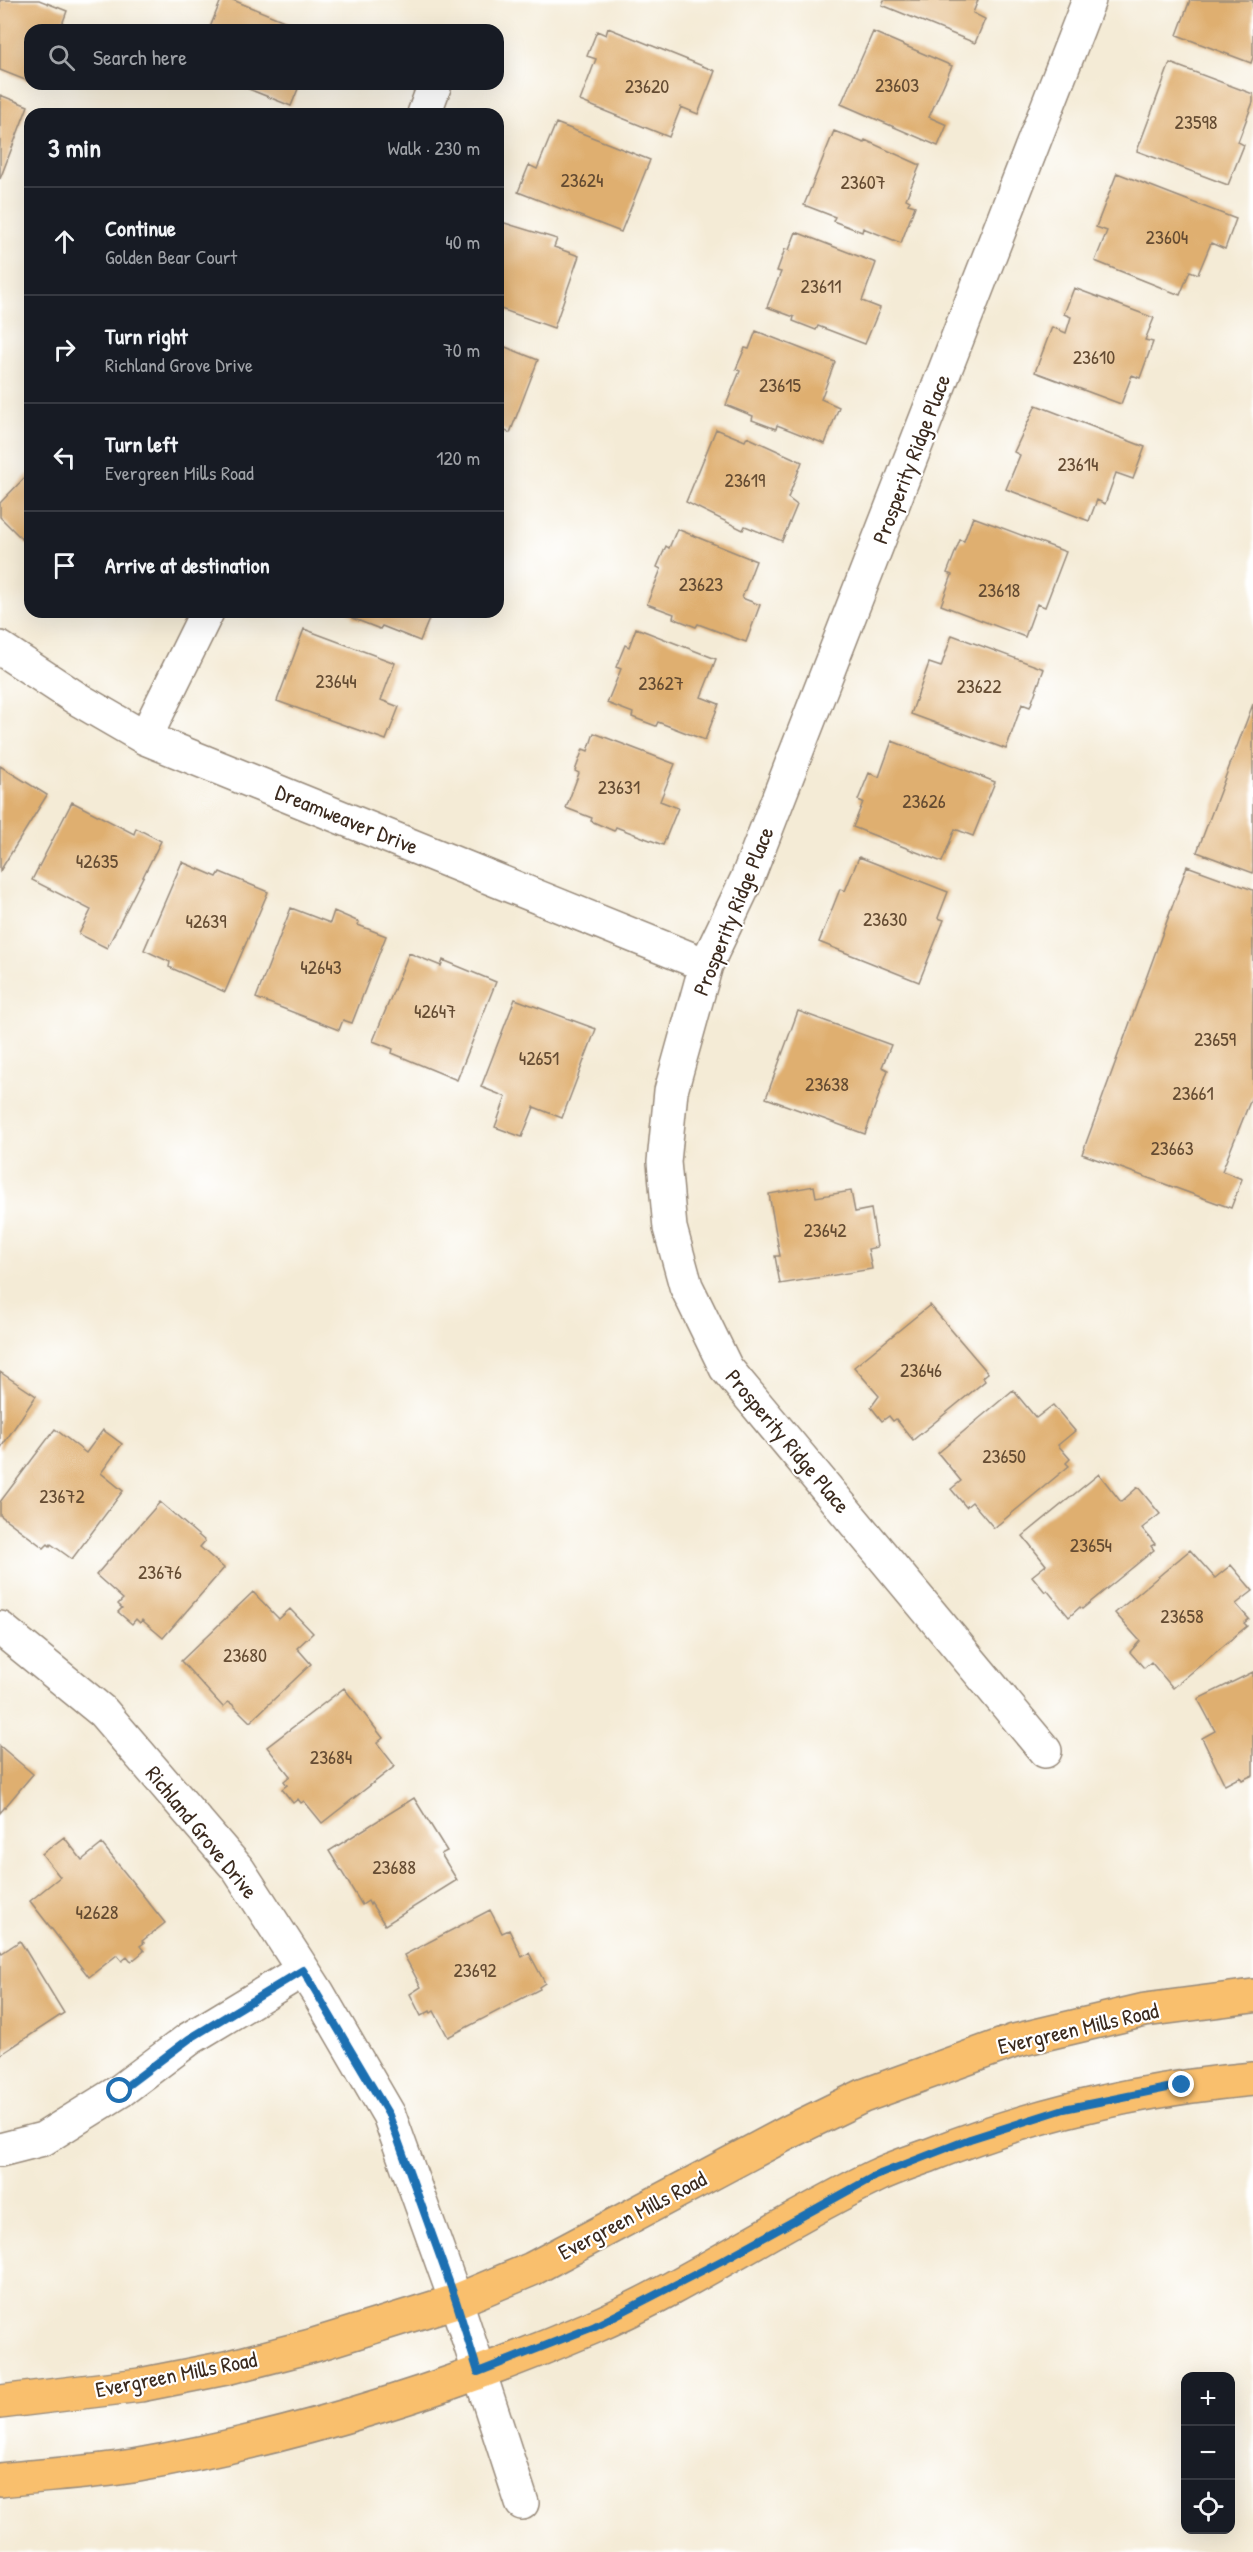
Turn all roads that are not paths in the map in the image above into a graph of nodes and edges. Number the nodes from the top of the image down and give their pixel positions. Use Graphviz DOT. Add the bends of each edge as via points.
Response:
graph roads {
  1 [pos="1089,0"];
  2 [pos="433,90"];
  3 [pos="426,108"];
  4 [pos="204,618"];
  5 [pos="0,648"];
  6 [pos="145,738"];
  7 [pos="706,965"];
  8 [pos="0,1628"];
  9 [pos="1045,1751"];
  10 [pos="303,1970"];
  11 [pos="1253,1996"];
  12 [pos="1253,2079"];
  13 [pos="0,2150"];
  14 [pos="456,2301"];
  15 [pos="478,2372"];
  16 [pos="0,2402"];
  17 [pos="0,2480"];
  18 [pos="522,2502"];
  1 -- 7 [label="street, Prosperity Ridge Place" via="747,879"];
  2 -- 3 [label="street"];
  4 -- 6 [label="street"];
  5 -- 6 [label="street, Dreamweaver Drive"];
  6 -- 7 [label="street, Dreamweaver Drive"];
  7 -- 9 [label="street, Prosperity Ridge Place" via="671,1091 664,1162 670,1228 686,1286 726,1368"];
  8 -- 10 [label="street, Richland Grove Drive" via="103,1713 238,1869"];
  10 -- 13 [label="street" via="189,2039 120,2091 43,2139"];
  10 -- 14 [label="street, Richland Grove Drive" via="389,2115"];
  11 -- 14 [label="main road, Evergreen Mills Road" via="1145,2010 1014,2041 863,2096 532,2269"];
  12 -- 15 [label="main road" via="1182,2085 1064,2109 970,2139 875,2176 593,2327"];
  14 -- 15 [label="street, Richland Grove Drive"];
  14 -- 16 [label="main road, Evergreen Mills Road" via="226,2368 140,2385"];
  15 -- 17 [label="main road" via="365,2412 251,2442 129,2466"];
  15 -- 18 [label="street, Richland Grove Drive"];
}
